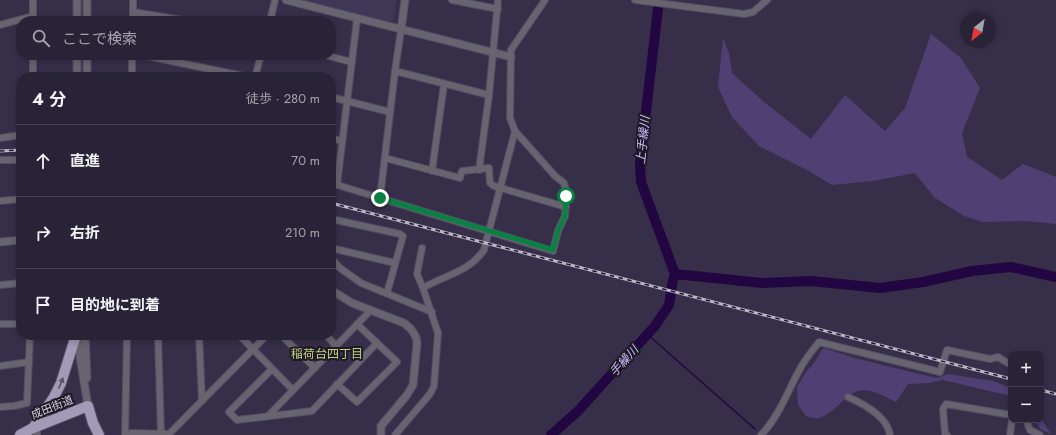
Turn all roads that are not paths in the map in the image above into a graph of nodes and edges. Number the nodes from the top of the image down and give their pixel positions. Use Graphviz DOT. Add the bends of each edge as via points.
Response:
graph roads {
  1 [pos="33,0"];
  2 [pos="77,0"];
  3 [pos="88,0"];
  4 [pos="133,0"];
  5 [pos="275,0"];
  6 [pos="286,0"];
  7 [pos="405,0"];
  8 [pos="452,0"];
  9 [pos="498,0"];
  10 [pos="546,0"];
  11 [pos="635,0"];
  12 [pos="767,0"];
  13 [pos="498,9"];
  14 [pos="133,12"];
  15 [pos="33,16"];
  16 [pos="77,16"];
  17 [pos="87,16"];
  18 [pos="133,16"];
  19 [pos="157,16"];
  20 [pos="271,16"];
  21 [pos="356,19"];
  22 [pos="16,22"];
  23 [pos="0,25"];
  24 [pos="401,30"];
  25 [pos="493,53"];
  26 [pos="511,57"];
  27 [pos="336,58"];
  28 [pos="33,60"];
  29 [pos="77,60"];
  30 [pos="87,60"];
  31 [pos="132,60"];
  32 [pos="166,60"];
  33 [pos="260,60"];
  34 [pos="352,62"];
  35 [pos="33,72"];
  36 [pos="77,72"];
  37 [pos="87,72"];
  38 [pos="132,72"];
  39 [pos="224,72"];
  40 [pos="256,72"];
  41 [pos="394,72"];
  42 [pos="444,84"];
  43 [pos="489,95"];
  44 [pos="336,98"];
  45 [pos="346,101"];
  46 [pos="390,112"];
  47 [pos="515,131"];
  48 [pos="16,136"];
  49 [pos="0,138"];
  50 [pos="336,139"];
  51 [pos="342,141"];
  52 [pos="385,158"];
  53 [pos="0,160"];
  54 [pos="16,160"];
  55 [pos="479,170"];
  56 [pos="432,171"];
  57 [pos="336,173"];
  58 [pos="336,185"];
  59 [pos="502,188"];
  60 [pos="380,198"];
  61 [pos="16,199"];
  62 [pos="0,201"];
  63 [pos="566,207"];
  64 [pos="336,220"];
  65 [pos="490,231"];
  66 [pos="16,240"];
  67 [pos="0,242"];
  68 [pos="422,248"];
  69 [pos="336,249"];
  70 [pos="395,263"];
  71 [pos="336,264"];
  72 [pos="16,284"];
  73 [pos="0,285"];
  74 [pos="423,288"];
  75 [pos="336,293"];
  76 [pos="387,293"];
  77 [pos="371,310"];
  78 [pos="432,312"];
  79 [pos="0,324"];
  80 [pos="16,324"];
  81 [pos="357,324"];
  82 [pos="30,340"];
  83 [pos="74,340"];
  84 [pos="77,340"];
  85 [pos="85,340"];
  86 [pos="127,340"];
  87 [pos="158,340"];
  88 [pos="199,340"];
  89 [pos="244,340"];
  90 [pos="262,340"];
  91 [pos="286,340"];
  92 [pos="331,340"];
  93 [pos="377,343"];
  94 [pos="336,346"];
  95 [pos="252,349"];
  96 [pos="28,362"];
  97 [pos="1008,363"];
  98 [pos="0,366"];
  99 [pos="315,368"];
  100 [pos="272,369"];
  101 [pos="337,384"];
  102 [pos="293,390"];
  103 [pos="848,397"];
  104 [pos="202,401"];
  105 [pos="88,406"];
  106 [pos="0,407"];
  107 [pos="1008,414"];
  108 [pos="268,416"];
  109 [pos="1012,423"];
  110 [pos="1027,423"];
  111 [pos="35,430"];
  112 [pos="161,434"];
  113 [pos="20,435"];
  114 [pos="99,435"];
  115 [pos="126,435"];
  116 [pos="381,435"];
  117 [pos="395,435"];
  118 [pos="761,435"];
  119 [pos="890,435"];
  120 [pos="947,435"];
  121 [pos="1010,435"];
  122 [pos="1040,435"];
  1 -- 15 [label="street"];
  2 -- 16 [label="street"];
  3 -- 17 [label="street"];
  4 -- 14 [label="street"];
  5 -- 20 [label="street"];
  6 -- 21 [label="street"];
  7 -- 24 [label="street"];
  8 -- 13 [label="street"];
  9 -- 13 [label="street"];
  10 -- 26 [label="street" via="513,46"];
  11 -- 12 [label="street" via="744,14 753,12"];
  13 -- 25 [label="street"];
  14 -- 18 [label="street"];
  14 -- 19 [label="street"];
  21 -- 24 [label="street"];
  21 -- 34 [label="street"];
  22 -- 23 [label="street"];
  24 -- 25 [label="street"];
  24 -- 41 [label="street"];
  25 -- 26 [label="street"];
  25 -- 43 [label="street"];
  26 -- 47 [label="street" via="510,118"];
  27 -- 34 [label="street"];
  28 -- 35 [label="street"];
  29 -- 36 [label="street"];
  30 -- 37 [label="street"];
  31 -- 38 [label="street"];
  32 -- 39 [label="street"];
  33 -- 40 [label="street"];
  34 -- 45 [label="street"];
  41 -- 42 [label="street"];
  41 -- 46 [label="street"];
  42 -- 43 [label="street"];
  42 -- 56 [label="street"];
  43 -- 55 [label="street"];
  44 -- 45 [label="street"];
  45 -- 46 [label="street"];
  45 -- 51 [label="street"];
  46 -- 52 [label="street"];
  47 -- 59 [label="street"];
  47 -- 63 [label="street" via="564,183"];
  48 -- 49 [label="street"];
  50 -- 51 [label="street"];
  51 -- 57 [label="street"];
  52 -- 56 [label="street"];
  52 -- 60 [label="street"];
  53 -- 54 [label="street"];
  55 -- 56 [label="street" via="462,171 460,178"];
  55 -- 59 [label="street" via="489,168 490,183"];
  58 -- 60 [label="street"];
  59 -- 63 [label="street"];
  59 -- 65 [label="street"];
  60 -- 65 [label="street"];
  61 -- 62 [label="street"];
  63 -- 65 [label="street" via="553,250"];
  64 -- 70 [label="street" via="403,236"];
  65 -- 74 [label="street" via="478,260"];
  66 -- 67 [label="street"];
  68 -- 74 [label="street" via="417,274"];
  69 -- 70 [label="street"];
  70 -- 76 [label="street"];
  71 -- 76 [label="street" via="354,278"];
  72 -- 73 [label="street"];
  74 -- 78 [label="street"];
  75 -- 77 [label="street"];
  76 -- 78 [label="street"];
  77 -- 81 [label="street"];
  77 -- 116 [label="street" via="404,323 416,337 417,344 412,385 407,395 381,426"];
  78 -- 117 [label="street" via="438,333 434,386"];
  79 -- 80 [label="street"];
  81 -- 93 [label="street"];
  81 -- 94 [label="street"];
  82 -- 96 [label="street"];
  111 -- 83 [label="highway, one-way" via="61,383"];
  84 -- 105 [label="street"];
  85 -- 105 [label="street"];
  86 -- 115 [label="street"];
  87 -- 112 [label="street"];
  88 -- 104 [label="street"];
  89 -- 95 [label="street"];
  90 -- 95 [label="street"];
  91 -- 99 [label="street"];
  92 -- 94 [label="street"];
  93 -- 101 [label="street"];
  93 -- 101 [label="street" via="397,362 357,402"];
  94 -- 99 [label="street"];
  95 -- 100 [label="street"];
  95 -- 104 [label="street"];
  96 -- 98 [label="street"];
  96 -- 106 [label="street" via="27,403"];
  97 -- 118 [label="street" via="998,357 990,359 947,350 940,372 819,342 802,365 769,427"];
  99 -- 102 [label="street"];
  100 -- 102 [label="street"];
  100 -- 108 [label="street" via="229,412 237,420"];
  101 -- 108 [label="street" via="312,411"];
  102 -- 108 [label="street"];
  103 -- 119 [label="street" via="860,402 884,421"];
  104 -- 112 [label="street" via="169,434"];
  105 -- 111 [label="highway, 成田街道"];
  105 -- 114 [label="highway, 成田街道"];
  107 -- 120 [label="street" via="946,404 943,408"];
  109 -- 121 [label="street"];
  110 -- 122 [label="street" via="1030,430"];
  111 -- 113 [label="highway, 成田街道"];
  112 -- 115 [label="street"];
}
